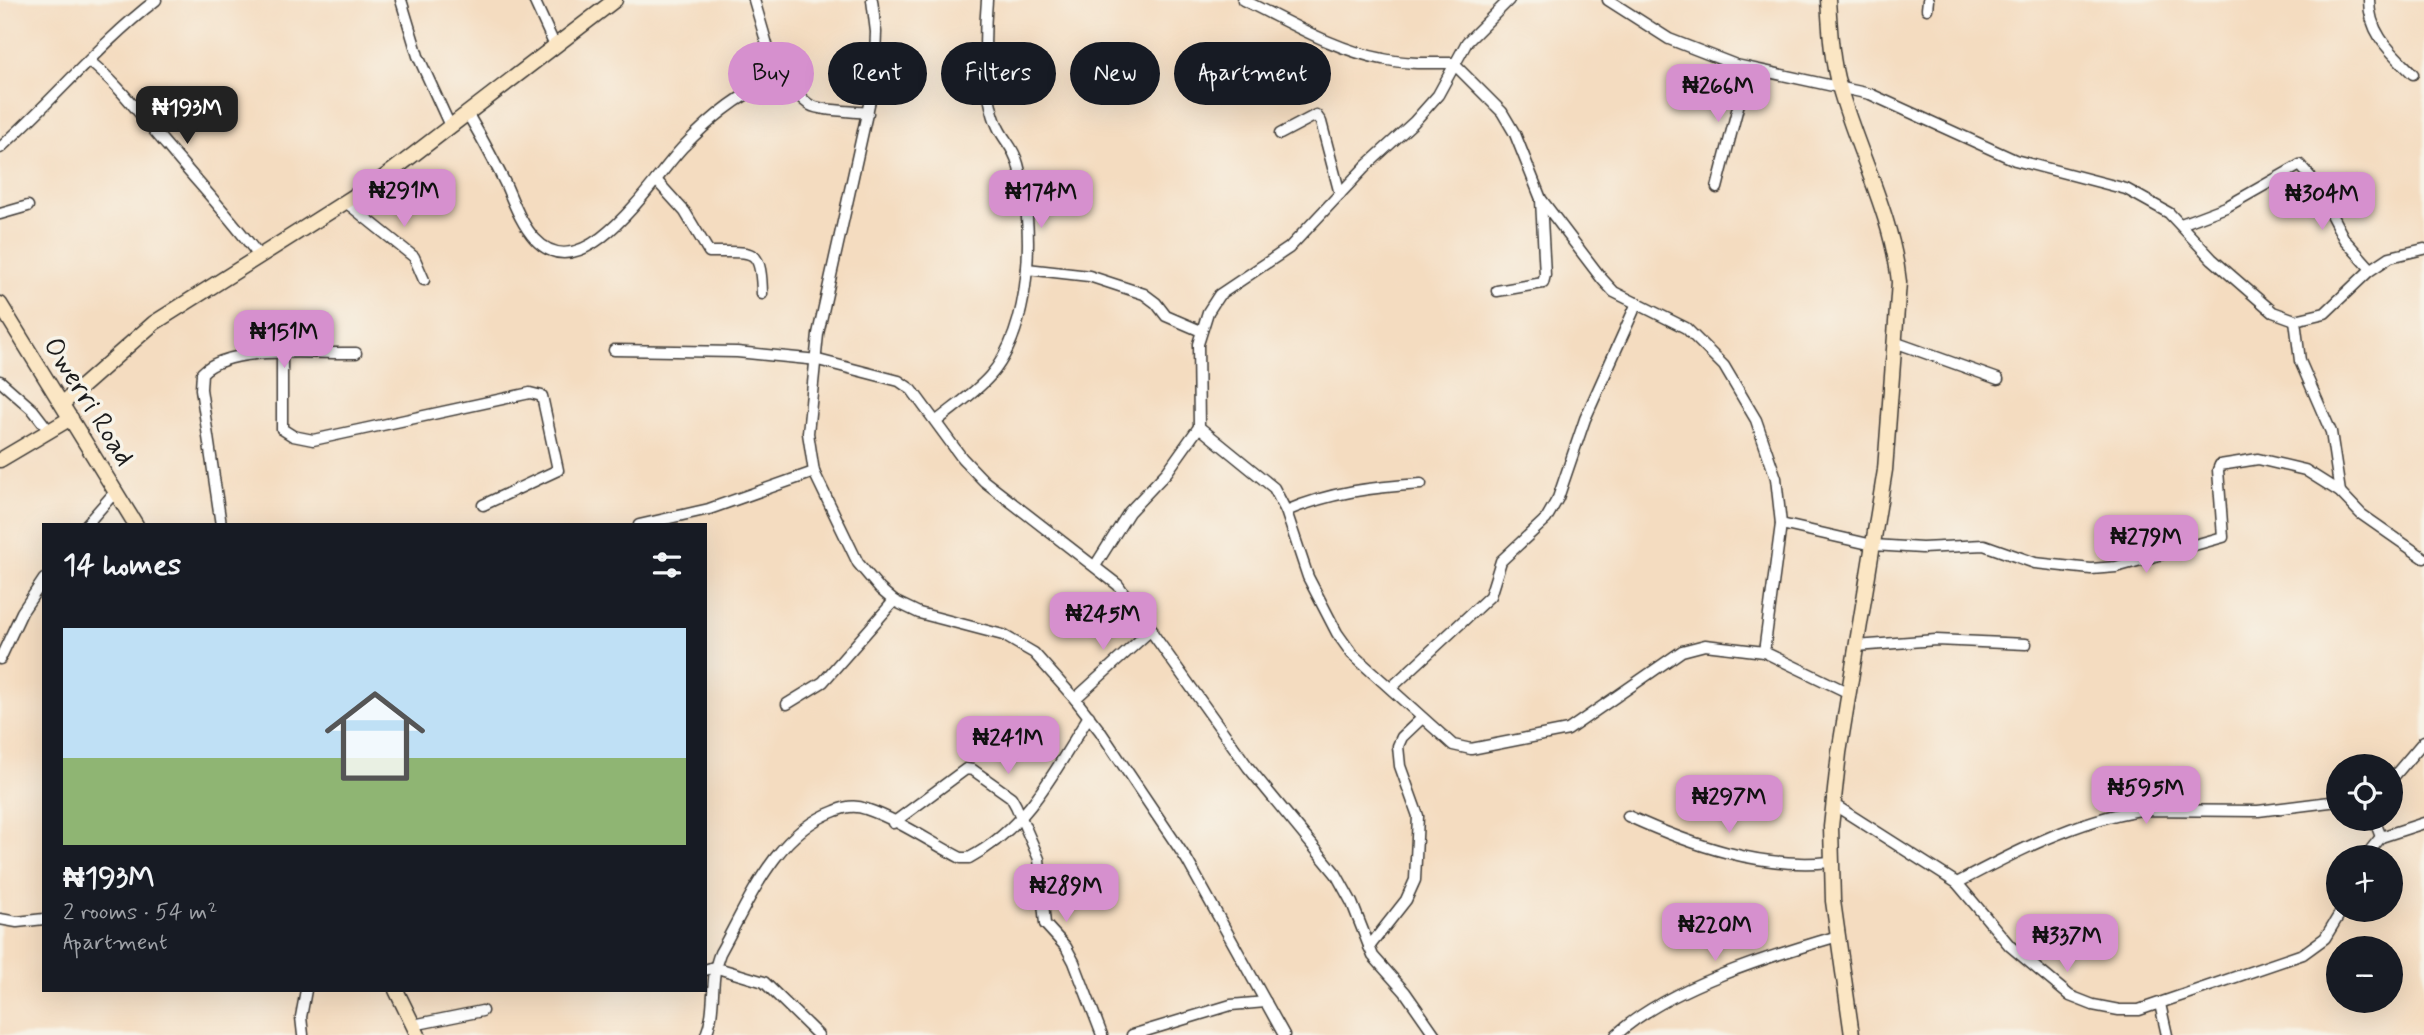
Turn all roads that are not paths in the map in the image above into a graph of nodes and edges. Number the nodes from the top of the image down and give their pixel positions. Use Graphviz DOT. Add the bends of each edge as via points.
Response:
graph roads {
  1 [pos="156,0"];
  2 [pos="401,0"];
  3 [pos="534,0"];
  4 [pos="615,0"];
  5 [pos="754,0"];
  6 [pos="872,0"];
  7 [pos="987,0"];
  8 [pos="1243,0"];
  9 [pos="1510,0"];
  10 [pos="1608,0"];
  11 [pos="1828,0"];
  12 [pos="2369,0"];
  13 [pos="766,42"];
  14 [pos="555,46"];
  15 [pos="89,61"];
  16 [pos="1453,63"];
  17 [pos="1748,68"];
  18 [pos="2413,74"];
  19 [pos="1839,86"];
  20 [pos="733,105"];
  21 [pos="810,105"];
  22 [pos="467,113"];
  23 [pos="868,113"];
  24 [pos="450,126"];
  25 [pos="1280,134"];
  26 [pos="0,148"];
  27 [pos="656,180"];
  28 [pos="1717,188"];
  29 [pos="1340,194"];
  30 [pos="1541,199"];
  31 [pos="347,203"];
  32 [pos="28,206"];
  33 [pos="0,214"];
  34 [pos="2181,224"];
  35 [pos="2424,249"];
  36 [pos="259,256"];
  37 [pos="1027,269"];
  38 [pos="2371,269"];
  39 [pos="424,280"];
  40 [pos="1497,291"];
  41 [pos="762,294"];
  42 [pos="1637,303"];
  43 [pos="0,304"];
  44 [pos="2295,320"];
  45 [pos="1201,331"];
  46 [pos="1897,343"];
  47 [pos="614,350"];
  48 [pos="282,354"];
  49 [pos="356,354"];
  50 [pos="818,360"];
  51 [pos="1998,379"];
  52 [pos="0,381"];
  53 [pos="62,404"];
  54 [pos="71,418"];
  55 [pos="937,421"];
  56 [pos="1199,427"];
  57 [pos="50,432"];
  58 [pos="0,460"];
  59 [pos="814,472"];
  60 [pos="1421,484"];
  61 [pos="115,492"];
  62 [pos="2340,492"];
  63 [pos="483,505"];
  64 [pos="1286,511"];
  65 [pos="88,523"];
  66 [pos="135,523"];
  67 [pos="221,523"];
  68 [pos="648,523"];
  69 [pos="1781,524"];
  70 [pos="1873,545"];
  71 [pos="2423,554"];
  72 [pos="1095,566"];
  73 [pos="42,582"];
  74 [pos="894,601"];
  75 [pos="1152,629"];
  76 [pos="2025,644"];
  77 [pos="1856,646"];
  78 [pos="1764,652"];
  79 [pos="0,659"];
  80 [pos="1391,688"];
  81 [pos="1849,693"];
  82 [pos="1074,699"];
  83 [pos="787,704"];
  84 [pos="1088,716"];
  85 [pos="1422,719"];
  86 [pos="2424,741"];
  87 [pos="2403,766"];
  88 [pos="2326,802"];
  89 [pos="1833,804"];
  90 [pos="1628,817"];
  91 [pos="1021,818"];
  92 [pos="893,823"];
  93 [pos="2424,823"];
  94 [pos="2379,831"];
  95 [pos="2381,837"];
  96 [pos="2375,845"];
  97 [pos="1830,862"];
  98 [pos="1957,883"];
  99 [pos="0,919"];
  100 [pos="42,919"];
  101 [pos="2335,922"];
  102 [pos="1838,936"];
  103 [pos="1369,947"];
  104 [pos="710,969"];
  105 [pos="306,992"];
  106 [pos="397,992"];
  107 [pos="1266,1002"];
  108 [pos="2160,1004"];
  109 [pos="482,1012"];
  110 [pos="416,1030"];
  111 [pos="303,1035"];
  112 [pos="706,1035"];
  113 [pos="818,1035"];
  114 [pos="1102,1035"];
  115 [pos="1132,1035"];
  116 [pos="1284,1035"];
  117 [pos="1435,1035"];
  118 [pos="1616,1035"];
  119 [pos="1852,1035"];
  120 [pos="2167,1035"];
  1 -- 15 [label="street"];
  2 -- 24 [label="street" via="418,56"];
  3 -- 14 [label="street"];
  4 -- 14 [label="street"];
  5 -- 13 [label="street"];
  6 -- 23 [label="street" via="876,52"];
  7 -- 37 [label="street" via="984,49 998,126 1011,143 1019,167"];
  8 -- 16 [label="street" via="1335,44 1380,59"];
  9 -- 16 [label="street" via="1467,42"];
  10 -- 17 [label="street" via="1670,38"];
  11 -- 19 [label="street"];
  12 -- 18 [label="street" via="2379,40"];
  14 -- 22 [label="street"];
  15 -- 26 [label="street"];
  15 -- 36 [label="street" via="120,88"];
  16 -- 29 [label="street" via="1430,106"];
  16 -- 30 [label="street" via="1502,112"];
  17 -- 19 [label="street"];
  17 -- 28 [label="street"];
  19 -- 34 [label="street" via="1884,99 2015,160 2126,189 2157,204"];
  19 -- 46 [label="street" via="1897,262"];
  20 -- 27 [label="street" via="684,145"];
  21 -- 23 [label="street"];
  22 -- 24 [label="street"];
  22 -- 27 [label="street" via="521,217 536,240 554,251 595,243"];
  23 -- 50 [label="street" via="824,301"];
  24 -- 31 [label="street"];
  25 -- 29 [label="street" via="1316,116"];
  27 -- 41 [label="street" via="685,212 709,252 757,257"];
  29 -- 45 [label="street" via="1289,248 1219,295"];
  30 -- 40 [label="street" via="1543,283"];
  30 -- 42 [label="street" via="1614,292"];
  31 -- 36 [label="street"];
  31 -- 39 [label="street" via="414,257"];
  32 -- 33 [label="street"];
  34 -- 38 [label="street" via="2226,207 2300,165 2314,180 2344,239"];
  34 -- 44 [label="street" via="2212,259 2273,312"];
  35 -- 38 [label="street" via="2403,252"];
  36 -- 53 [label="street" via="154,323"];
  37 -- 45 [label="street" via="1089,275 1144,294 1166,316"];
  37 -- 55 [label="street" via="1024,300 1007,348 990,375"];
  38 -- 44 [label="street" via="2325,313"];
  42 -- 69 [label="street" via="1686,328 1724,366 1756,420 1776,478"];
  42 -- 80 [label="street" via="1546,519 1501,561 1490,596"];
  43 -- 53 [label="street, Owerri Road"];
  44 -- 62 [label="street" via="2300,361 2331,432"];
  45 -- 56 [label="street"];
  46 -- 51 [label="street"];
  46 -- 70 [label="street"];
  47 -- 50 [label="street" via="737,352"];
  48 -- 49 [label="street"];
  48 -- 63 [label="street" via="282,429 313,440 530,393 542,396 558,470"];
  48 -- 67 [label="street" via="245,354 202,373"];
  50 -- 55 [label="street" via="899,381"];
  50 -- 59 [label="street" via="808,433"];
  52 -- 57 [label="street"];
  53 -- 54 [label="street, Owerri Road"];
  54 -- 57 [label="street"];
  54 -- 61 [label="street, Owerri Road"];
  55 -- 72 [label="street" via="984,481"];
  56 -- 64 [label="street" via="1267,480"];
  56 -- 72 [label="street" via="1167,472 1129,512"];
  57 -- 58 [label="street"];
  59 -- 68 [label="street" via="709,509"];
  59 -- 74 [label="street" via="858,564"];
  60 -- 64 [label="street" via="1361,488"];
  61 -- 65 [label="street"];
  61 -- 66 [label="street, Owerri Road"];
  62 -- 70 [label="street" via="2305,470 2258,459 2227,461 2218,471 2223,537 2116,567 2047,565 1974,544"];
  62 -- 71 [label="street" via="2361,514"];
  64 -- 80 [label="street" via="1300,560 1337,633 1352,654"];
  69 -- 70 [label="street"];
  69 -- 78 [label="street"];
  70 -- 77 [label="street"];
  72 -- 75 [label="street" via="1118,585"];
  73 -- 79 [label="street"];
  74 -- 82 [label="street" via="919,613 1003,635 1034,653"];
  74 -- 83 [label="street" via="823,682"];
  75 -- 82 [label="street"];
  75 -- 103 [label="street" via="1248,767 1336,874"];
  76 -- 77 [label="street" via="1936,640"];
  77 -- 81 [label="street"];
  78 -- 81 [label="street"];
  78 -- 85 [label="street" via="1705,646 1682,651 1591,717 1552,735 1462,749 1441,738"];
  80 -- 85 [label="street"];
  81 -- 89 [label="street"];
  82 -- 84 [label="street"];
  84 -- 91 [label="street"];
  84 -- 107 [label="street" via="1187,860"];
  85 -- 103 [label="street" via="1398,746 1418,817 1415,880 1399,911"];
  86 -- 87 [label="street"];
  88 -- 98 [label="street" via="2258,811 2121,813 2030,845"];
  89 -- 97 [label="street"];
  89 -- 98 [label="street"];
  90 -- 97 [label="street" via="1673,838 1783,864"];
  91 -- 92 [label="street" via="979,853 961,858"];
  91 -- 92 [label="street" via="1011,797 966,769"];
  91 -- 114 [label="street" via="1039,859 1042,917 1074,962"];
  92 -- 104 [label="street" via="865,808 853,807 803,827 767,870"];
  93 -- 95 [label="street"];
  94 -- 95 [label="street"];
  95 -- 96 [label="street"];
  97 -- 102 [label="street"];
  98 -- 108 [label="street" via="2010,946 2070,996 2119,1010"];
  99 -- 100 [label="street"];
  101 -- 108 [label="street" via="2325,938 2303,954"];
  102 -- 118 [label="street" via="1783,952 1662,1003"];
  102 -- 119 [label="street"];
  103 -- 117 [label="street"];
  104 -- 112 [label="street" via="714,1005"];
  104 -- 113 [label="street" via="764,982"];
  105 -- 111 [label="street"];
  106 -- 110 [label="street"];
  107 -- 115 [label="street" via="1231,1005"];
  107 -- 116 [label="street"];
  108 -- 120 [label="street"];
  109 -- 110 [label="street"];
}
